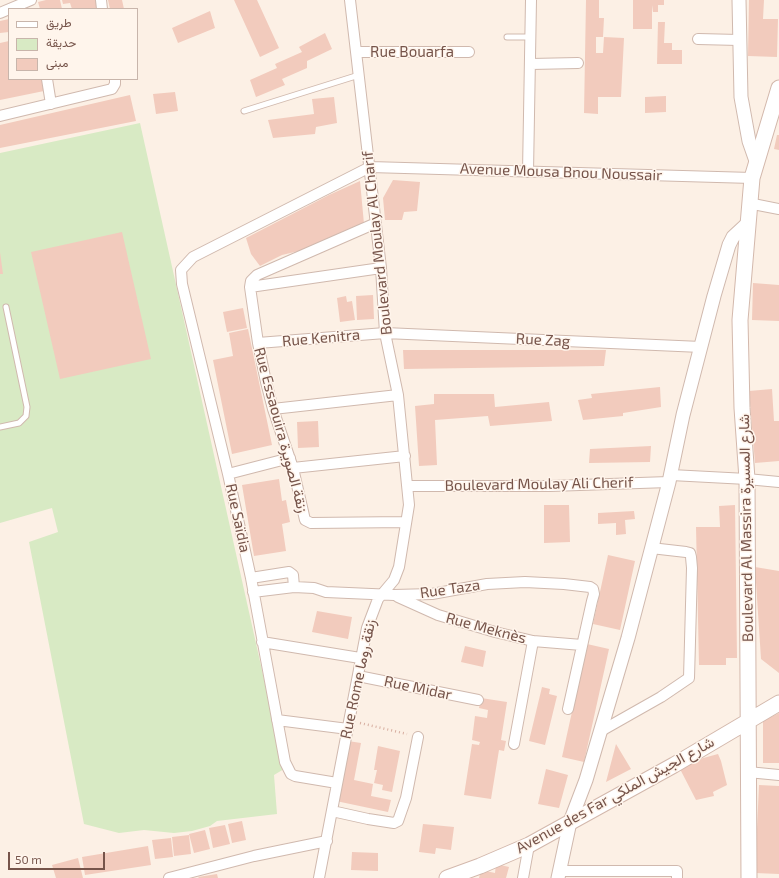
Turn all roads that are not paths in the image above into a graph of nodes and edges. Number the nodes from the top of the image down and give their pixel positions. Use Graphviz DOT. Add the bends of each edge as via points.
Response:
graph roads {
  1 [pos="32,0"];
  2 [pos="350,0"];
  3 [pos="531,0"];
  4 [pos="739,0"];
  5 [pos="12,8"];
  6 [pos="507,37"];
  7 [pos="531,37"];
  8 [pos="698,39"];
  9 [pos="739,40"];
  10 [pos="356,52"];
  11 [pos="469,52"];
  12 [pos="578,63"];
  13 [pos="531,64"];
  14 [pos="359,75"];
  15 [pos="46,80"];
  16 [pos="114,84"];
  17 [pos="779,88"];
  18 [pos="51,104"];
  19 [pos="244,111"];
  20 [pos="775,111"];
  21 [pos="0,116"];
  22 [pos="756,161"];
  23 [pos="370,167"];
  24 [pos="528,172"];
  25 [pos="752,178"];
  26 [pos="748,203"];
  27 [pos="779,209"];
  28 [pos="376,223"];
  29 [pos="747,224"];
  30 [pos="381,268"];
  31 [pos="250,284"];
  32 [pos="6,308"];
  33 [pos="385,333"];
  34 [pos="258,343"];
  35 [pos="701,347"];
  36 [pos="398,395"];
  37 [pos="273,409"];
  38 [pos="0,427"];
  39 [pos="405,456"];
  40 [pos="290,458"];
  41 [pos="293,468"];
  42 [pos="228,474"];
  43 [pos="670,478"];
  44 [pos="747,478"];
  45 [pos="779,482"];
  46 [pos="408,486"];
  47 [pos="406,522"];
  48 [pos="651,548"];
  49 [pos="251,578"];
  50 [pos="294,587"];
  51 [pos="253,592"];
  52 [pos="383,594"];
  53 [pos="394,595"];
  54 [pos="533,641"];
  55 [pos="262,642"];
  56 [pos="582,645"];
  57 [pos="360,658"];
  58 [pos="358,676"];
  59 [pos="478,700"];
  60 [pos="779,703"];
  61 [pos="568,709"];
  62 [pos="277,720"];
  63 [pos="747,722"];
  64 [pos="349,725"];
  65 [pos="601,731"];
  66 [pos="418,737"];
  67 [pos="514,744"];
  68 [pos="748,772"];
  69 [pos="779,775"];
  70 [pos="337,783"];
  71 [pos="332,811"];
  72 [pos="570,822"];
  73 [pos="326,841"];
  74 [pos="529,845"];
  75 [pos="677,874"];
  76 [pos="559,875"];
  77 [pos="175,877"];
  78 [pos="319,878"];
  79 [pos="447,878"];
  80 [pos="523,878"];
  81 [pos="749,878"];
  1 -- 5 [label="street"];
  2 -- 10 [label="street, Boulevard Moulay Al Charif"];
  3 -- 7 [label="street"];
  4 -- 9 [label="street"];
  6 -- 7 [label="lane"];
  7 -- 13 [label="street"];
  8 -- 9 [label="street"];
  9 -- 22 [label="street" via="744,118"];
  10 -- 11 [label="street, Rue Bouarfa"];
  10 -- 14 [label="street, Boulevard Moulay Al Charif"];
  12 -- 13 [label="street"];
  13 -- 24 [label="street"];
  14 -- 19 [label="lane"];
  14 -- 23 [label="street, Boulevard Moulay Al Charif"];
  15 -- 18 [label="street"];
  16 -- 18 [label="street"];
  17 -- 20 [label="main road, Boulevard Al Massira شارع المسيرة"];
  18 -- 21 [label="street"];
  20 -- 22 [label="main road, Boulevard Al Massira شارع المسيرة"];
  22 -- 25 [label="main road, Boulevard Al Massira شارع المسيرة"];
  23 -- 24 [label="street, Avenue Mousa Bnou Noussair"];
  23 -- 28 [label="street, Boulevard Moulay Al Charif"];
  23 -- 42 [label="street, Rue Saïdia" via="193,257 182,270 181,277"];
  24 -- 25 [label="street, Avenue Mousa Bnou Noussair"];
  25 -- 26 [label="main road, Boulevard Al Massira شارع المسيرة"];
  26 -- 27 [label="street"];
  26 -- 29 [label="main road, Boulevard Al Massira شارع المسيرة"];
  28 -- 30 [label="street, Boulevard Moulay Al Charif"];
  28 -- 31 [label="street" via="257,275"];
  29 -- 35 [label="street" via="733,237 729,245"];
  29 -- 44 [label="main road, Boulevard Al Massira شارع المسيرة" via="740,320"];
  30 -- 31 [label="street"];
  30 -- 33 [label="street, Boulevard Moulay Al Charif"];
  31 -- 34 [label="street, Rue Essaouira زنقة الصويرة"];
  32 -- 38 [label="lane" via="27,407 26,416 19,423"];
  33 -- 34 [label="street, Rue Kenitra"];
  33 -- 35 [label="street, Rue Zag"];
  33 -- 36 [label="street, Boulevard Moulay Al Charif"];
  34 -- 37 [label="street, Rue Essaouira زنقة الصويرة"];
  35 -- 43 [label="street"];
  36 -- 37 [label="street"];
  36 -- 39 [label="street, Boulevard Moulay Al Charif"];
  37 -- 40 [label="street, Rue Essaouira زنقة الصويرة"];
  39 -- 41 [label="street"];
  39 -- 46 [label="street, Boulevard Moulay Al Charif"];
  40 -- 41 [label="street, Rue Essaouira زنقة الصويرة"];
  40 -- 42 [label="street"];
  41 -- 47 [label="street, Rue Essaouira زنقة الصويرة" via="305,520 308,522"];
  42 -- 49 [label="street, Rue Saïdia"];
  43 -- 44 [label="street, Boulevard Moulay Ali Cherif"];
  43 -- 46 [label="street, Boulevard Moulay Ali Cherif" via="550,486"];
  43 -- 48 [label="street"];
  44 -- 45 [label="street, Boulevard Moulay Ali Cherif"];
  44 -- 63 [label="main road, Boulevard Al Massira شارع المسيرة"];
  46 -- 47 [label="street, Rue Rome زنقة روما" via="409,505"];
  47 -- 52 [label="street, Rue Rome زنقة روما" via="399,568 394,580"];
  48 -- 65 [label="street"];
  48 -- 65 [label="street" via="686,552 691,557 689,678 662,697"];
  49 -- 50 [label="street" via="289,572 293,575"];
  49 -- 51 [label="street, Rue Saïdia"];
  50 -- 51 [label="street, Rue Taza"];
  50 -- 52 [label="street, Rue Taza" via="326,592"];
  51 -- 55 [label="street, Rue Saïdia"];
  52 -- 53 [label="street, Rue Taza"];
  52 -- 57 [label="street, Rue Rome زنقة روما" via="370,617"];
  53 -- 54 [label="street, Rue Meknès" via="438,615"];
  53 -- 56 [label="street, Rue Taza" via="432,594 480,584 525,582 590,587 594,594"];
  54 -- 56 [label="street, Rue Meknès"];
  54 -- 67 [label="street"];
  55 -- 57 [label="street"];
  55 -- 62 [label="street, Rue Saïdia"];
  56 -- 61 [label="street"];
  57 -- 58 [label="street, Rue Rome زنقة روما"];
  58 -- 59 [label="street, Rue Midar"];
  58 -- 64 [label="street, Rue Rome زنقة روما"];
  60 -- 63 [label="main road, Avenue des Far شارع الجيش الملكي"];
  62 -- 64 [label="street"];
  62 -- 70 [label="street, Rue Saïdia" via="285,762 291,774"];
  63 -- 68 [label="main road, Boulevard Al Massira شارع المسيرة"];
  63 -- 72 [label="main road, Avenue des Far شارع الجيش الملكي"];
  64 -- 70 [label="street, Rue Rome زنقة روما"];
  65 -- 72 [label="street"];
  66 -- 71 [label="street" via="406,798 399,819 395,823 368,820"];
  68 -- 69 [label="street"];
  68 -- 81 [label="main road, Boulevard Al Massira شارع المسيرة"];
  70 -- 71 [label="street, Rue Rome زنقة روما"];
  71 -- 73 [label="street, Rue Rome زنقة روما"];
  72 -- 74 [label="main road, Avenue des Far شارع الجيش الملكي"];
  72 -- 76 [label="street"];
  73 -- 77 [label="street" via="254,856"];
  73 -- 78 [label="street, Rue Rome زنقة روما"];
  74 -- 79 [label="main road, Avenue des Far شارع الجيش الملكي"];
  74 -- 80 [label="street"];
  75 -- 76 [label="street"];
}
